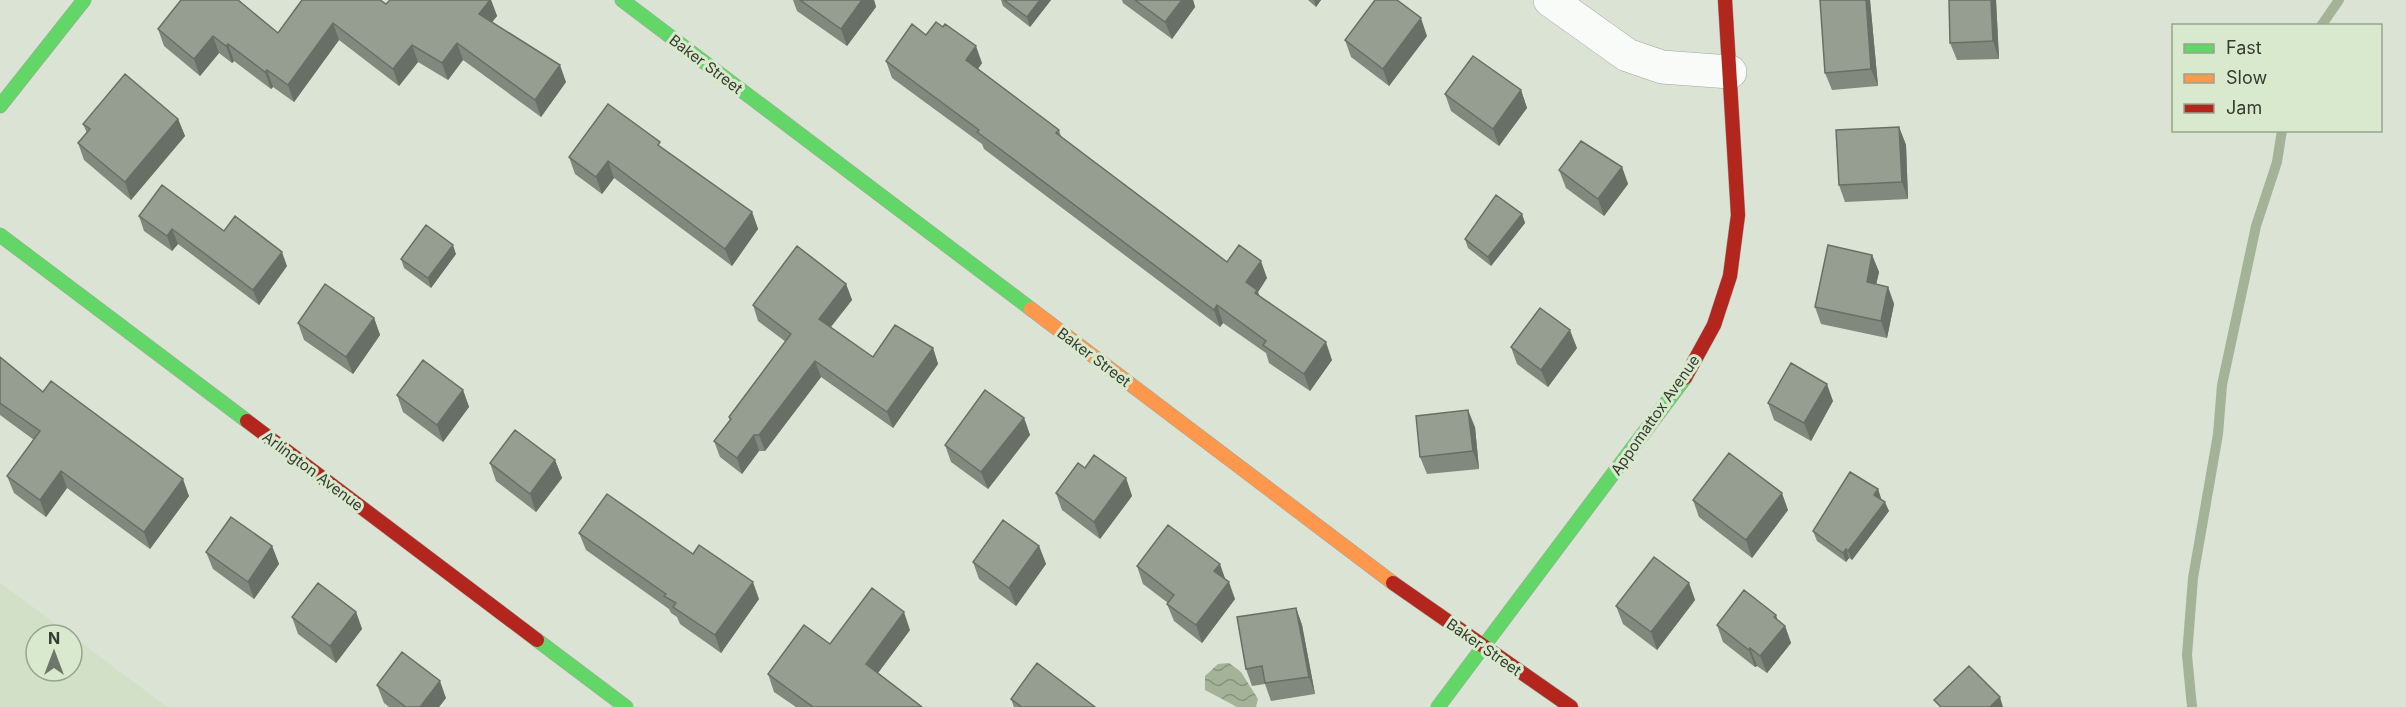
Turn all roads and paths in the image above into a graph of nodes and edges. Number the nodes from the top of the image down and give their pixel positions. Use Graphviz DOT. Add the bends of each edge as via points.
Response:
graph roads {
  1 [pos="84,0"];
  2 [pos="622,0"];
  3 [pos="1551,0"];
  4 [pos="1725,0"];
  5 [pos="1730,72"];
  6 [pos="0,106"];
  7 [pos="0,235"];
  8 [pos="1484,647"];
  9 [pos="626,707"];
  10 [pos="1438,707"];
  11 [pos="1571,707"];
  1 -- 6 [label="street"];
  2 -- 8 [label="street, Baker Street" via="1375,570"];
  3 -- 5 [label="street" via="1627,55 1662,67"];
  4 -- 5 [label="street, Appomattox Avenue"];
  5 -- 8 [label="street, Appomattox Avenue" via="1738,215 1730,276 1714,325 1690,370"];
  7 -- 9 [label="street, Arlington Avenue"];
  8 -- 10 [label="street, Appomattox Avenue"];
  8 -- 11 [label="street, Baker Street"];
}
